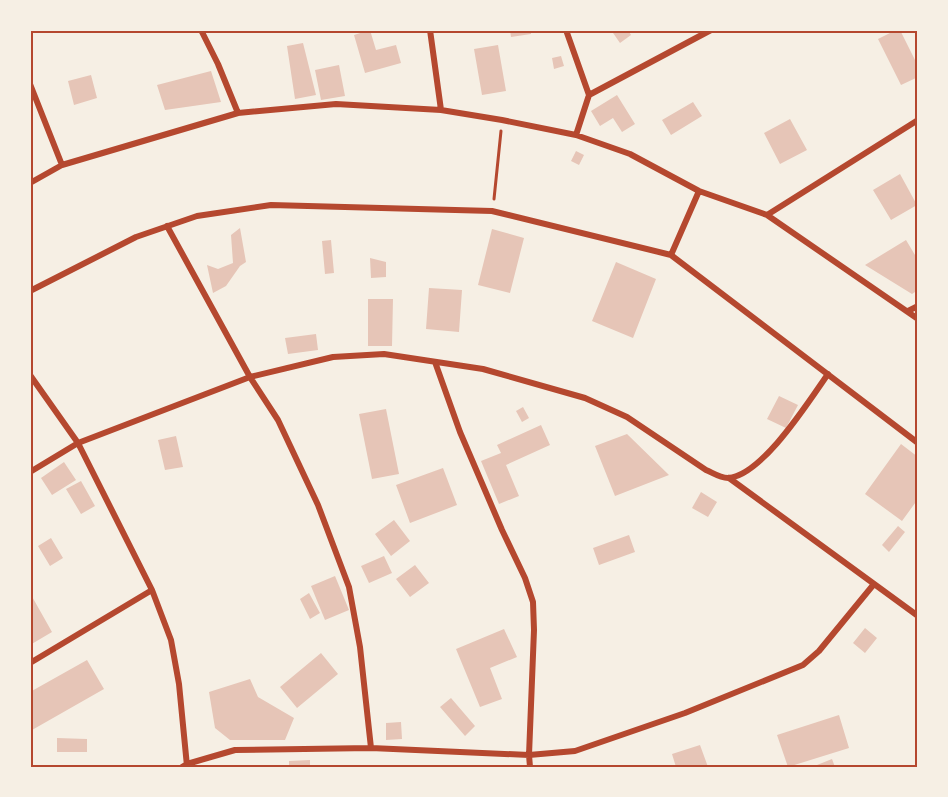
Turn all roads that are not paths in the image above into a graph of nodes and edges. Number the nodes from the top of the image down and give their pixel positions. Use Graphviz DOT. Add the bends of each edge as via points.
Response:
graph roads {
  1 [pos="201,30"];
  2 [pos="430,30"];
  3 [pos="566,30"];
  4 [pos="711,30"];
  5 [pos="30,84"];
  6 [pos="589,95"];
  7 [pos="441,110"];
  8 [pos="238,113"];
  9 [pos="918,120"];
  10 [pos="576,135"];
  11 [pos="62,165"];
  12 [pos="30,183"];
  13 [pos="699,191"];
  14 [pos="767,215"];
  15 [pos="167,226"];
  16 [pos="671,255"];
  17 [pos="30,291"];
  18 [pos="918,306"];
  19 [pos="908,312"];
  20 [pos="918,319"];
  21 [pos="435,362"];
  22 [pos="828,374"];
  23 [pos="30,375"];
  24 [pos="250,377"];
  25 [pos="78,443"];
  26 [pos="918,443"];
  27 [pos="30,472"];
  28 [pos="729,478"];
  29 [pos="874,584"];
  30 [pos="152,590"];
  31 [pos="918,616"];
  32 [pos="30,663"];
  33 [pos="371,748"];
  34 [pos="529,755"];
  35 [pos="185,766"];
  36 [pos="530,767"];
  1 -- 8 [label="street"];
  2 -- 7 [label="street"];
  3 -- 6 [label="street"];
  4 -- 6 [label="street"];
  5 -- 11 [label="street"];
  6 -- 10 [label="street"];
  7 -- 8 [label="street" via="336,104"];
  7 -- 10 [label="street"];
  8 -- 11 [label="street"];
  9 -- 14 [label="street"];
  10 -- 13 [label="street" via="630,154"];
  11 -- 12 [label="street"];
  13 -- 14 [label="street"];
  13 -- 16 [label="street"];
  14 -- 19 [label="street"];
  15 -- 16 [label="street" via="197,216 271,205 492,211"];
  15 -- 17 [label="street" via="136,237"];
  15 -- 24 [label="street"];
  16 -- 22 [label="street"];
  18 -- 19 [label="street"];
  19 -- 20 [label="street"];
  21 -- 24 [label="street" via="384,354 333,357"];
  21 -- 28 [label="street" via="483,369 585,398 627,417 706,470"];
  21 -- 34 [label="street" via="460,432 533,602"];
  22 -- 26 [label="street"];
  22 -- 28 [label="street" via="773,449"];
  23 -- 25 [label="street"];
  24 -- 25 [label="street"];
  24 -- 33 [label="street" via="278,420 313,494 349,587"];
  25 -- 27 [label="street"];
  25 -- 30 [label="street"];
  28 -- 29 [label="street"];
  29 -- 31 [label="street"];
  29 -- 34 [label="street" via="803,665 685,713 575,751"];
  30 -- 32 [label="street"];
  30 -- 35 [label="street" via="171,640 179,684"];
  33 -- 34 [label="street"];
  33 -- 35 [label="street" via="235,750"];
  34 -- 36 [label="street"];
}
